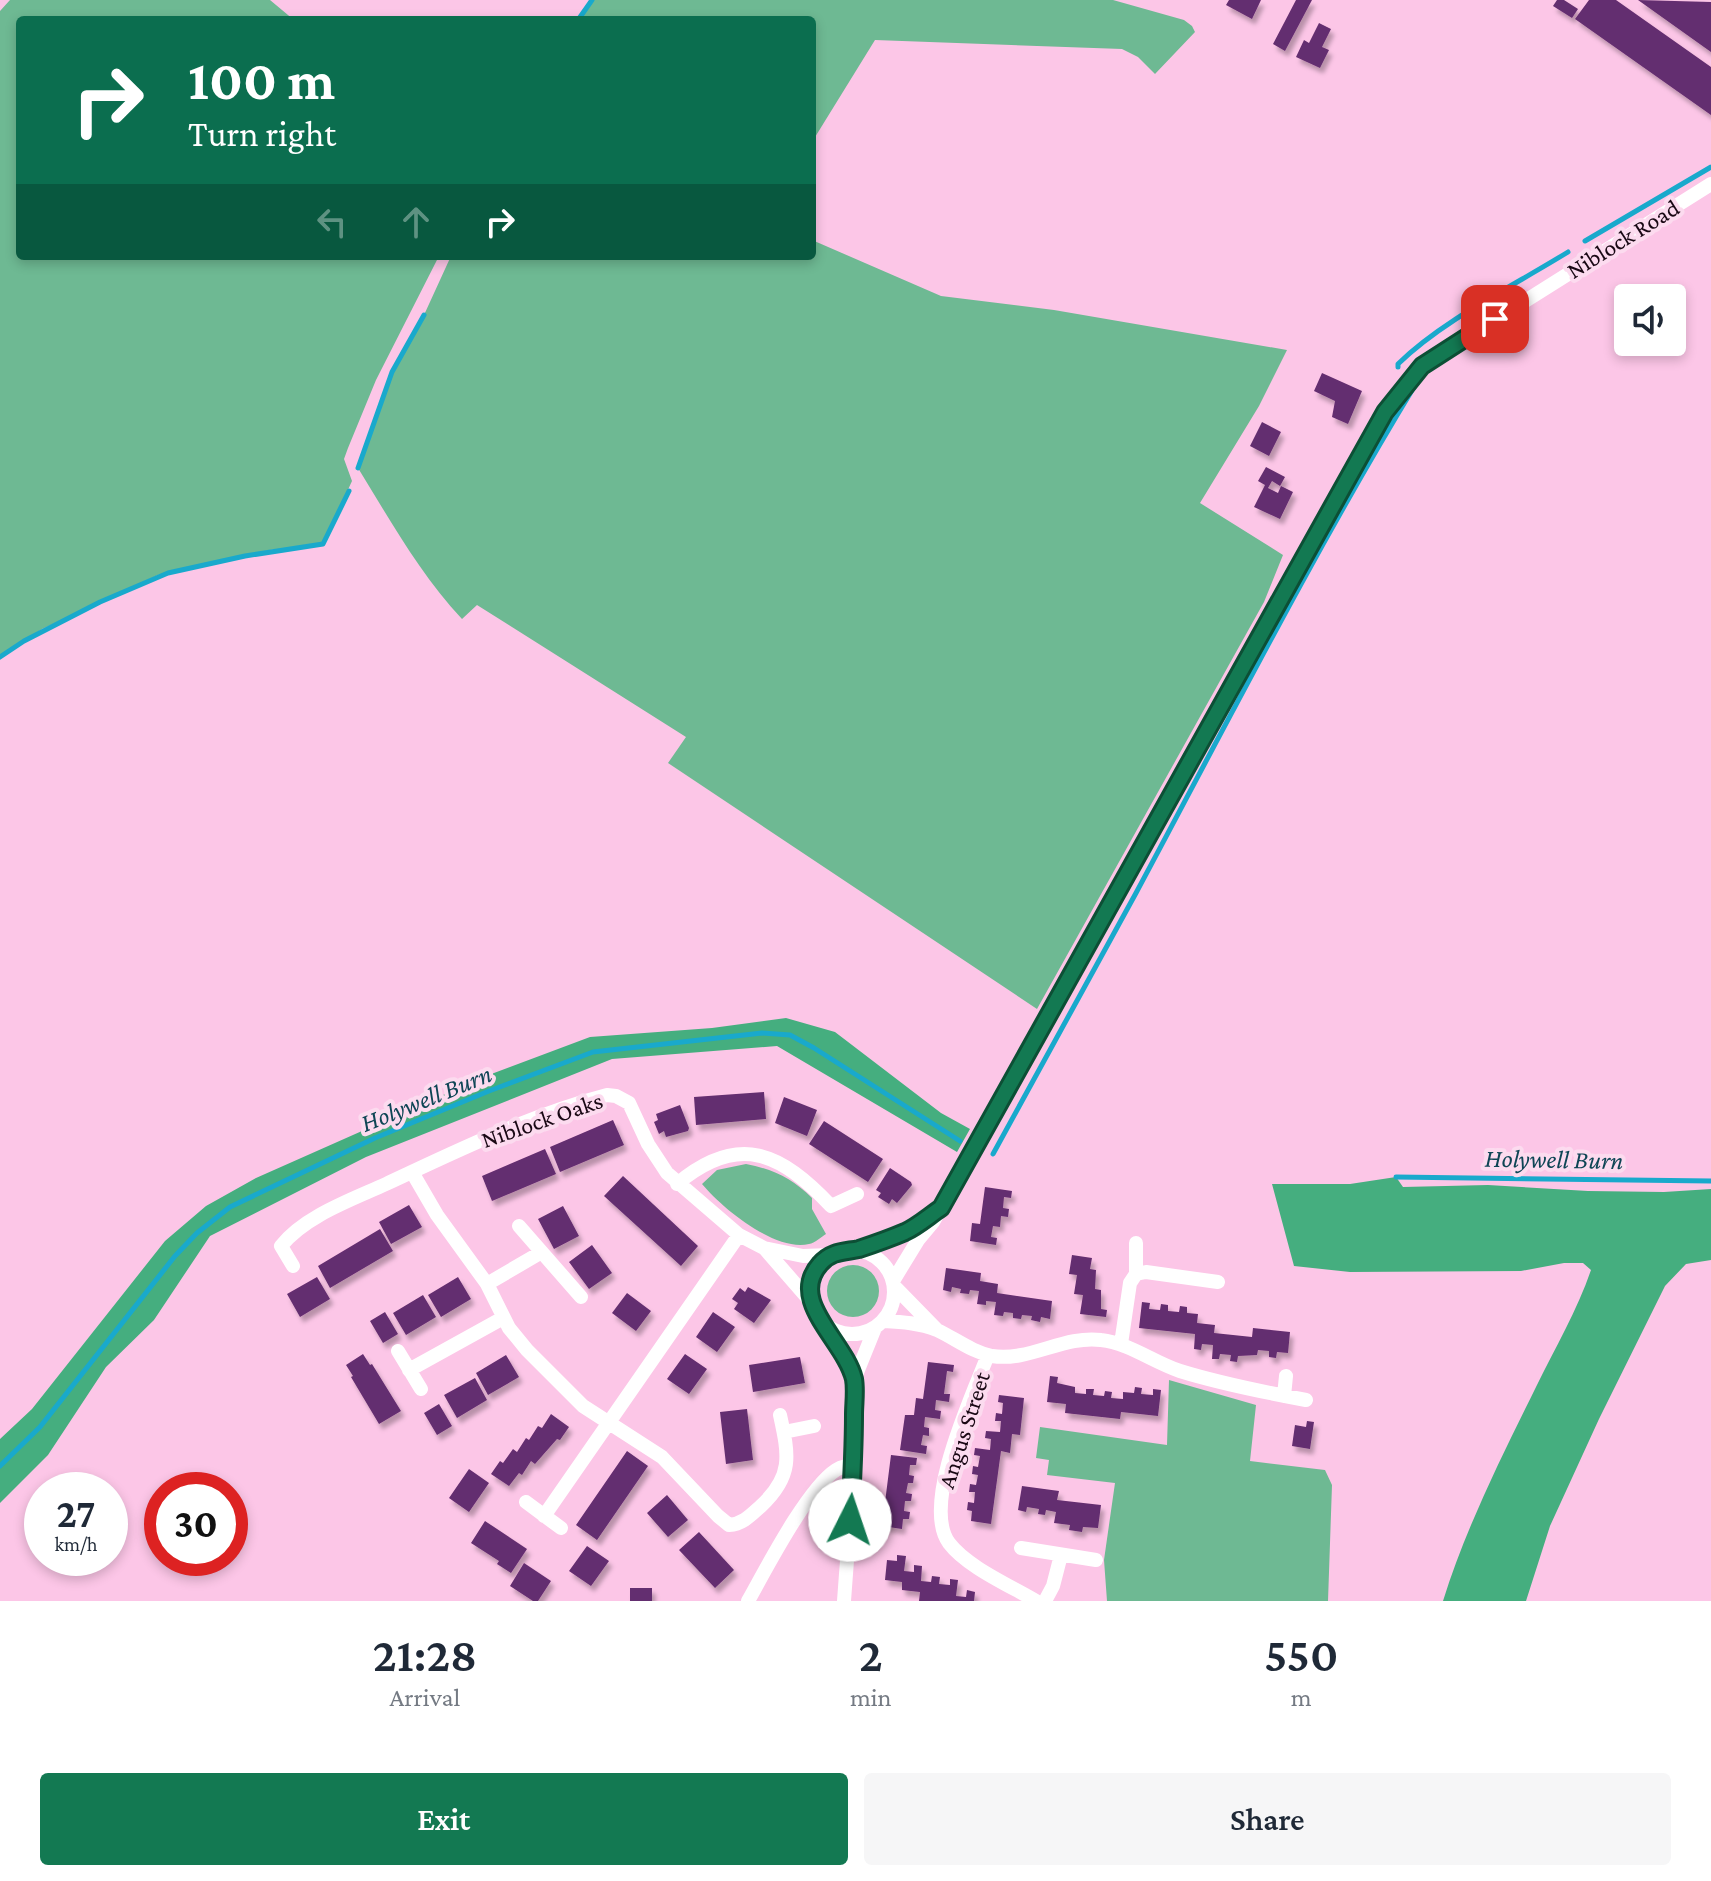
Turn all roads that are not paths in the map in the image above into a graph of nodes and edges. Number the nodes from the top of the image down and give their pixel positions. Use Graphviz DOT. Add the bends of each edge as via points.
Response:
graph roads {
  1 [pos="1711,184"];
  2 [pos="412,1172"];
  3 [pos="677,1184"];
  4 [pos="857,1194"];
  5 [pos="941,1208"];
  6 [pos="519,1226"];
  7 [pos="739,1235"];
  8 [pos="1136,1243"];
  9 [pos="764,1248"];
  10 [pos="856,1249"];
  11 [pos="540,1253"];
  12 [pos="830,1255"];
  13 [pos="293,1266"];
  14 [pos="1136,1274"];
  15 [pos="1218,1282"];
  16 [pos="894,1283"];
  17 [pos="487,1284"];
  18 [pos="581,1297"];
  19 [pos="811,1302"];
  20 [pos="503,1318"];
  21 [pos="825,1324"];
  22 [pos="879,1324"];
  23 [pos="936,1330"];
  24 [pos="1121,1344"];
  25 [pos="398,1351"];
  26 [pos="988,1355"];
  27 [pos="409,1370"];
  28 [pos="1286,1376"];
  29 [pos="854,1380"];
  30 [pos="421,1389"];
  31 [pos="1284,1396"];
  32 [pos="1306,1400"];
  33 [pos="780,1415"];
  34 [pos="608,1422"];
  35 [pos="814,1426"];
  36 [pos="784,1432"];
  37 [pos="854,1466"];
  38 [pos="526,1502"];
  39 [pos="544,1516"];
  40 [pos="561,1528"];
  41 [pos="1021,1548"];
  42 [pos="1061,1555"];
  43 [pos="1096,1560"];
  44 [pos="748,1601"];
  45 [pos="844,1601"];
  46 [pos="1036,1601"];
  47 [pos="1045,1601"];
  1 -- 5 [label="street, Niblock Road" via="1422,366 1385,412"];
  2 -- 3 [label="street, Niblock Oaks" via="504,1130 607,1095 629,1103 658,1160"];
  2 -- 13 [label="street, Niblock Oaks" via="291,1235 281,1246"];
  2 -- 17 [label="street"];
  3 -- 4 [label="street" via="713,1159 747,1154 786,1166 831,1206"];
  3 -- 7 [label="street, Niblock Oaks"];
  5 -- 10 [label="street, Niblock Road" via="907,1231"];
  5 -- 16 [label="street, Niblock Road"];
  6 -- 11 [label="street"];
  7 -- 9 [label="street, Niblock Oaks"];
  7 -- 34 [label="street"];
  8 -- 14 [label="street"];
  9 -- 12 [label="street, Niblock Oaks"];
  9 -- 19 [label="street, Niblock Oaks"];
  10 -- 12 [label="street"];
  10 -- 16 [label="street" via="881,1260"];
  11 -- 17 [label="street"];
  11 -- 18 [label="street"];
  12 -- 19 [label="street" via="813,1276"];
  14 -- 15 [label="street"];
  14 -- 24 [label="street"];
  16 -- 22 [label="street" via="893,1302"];
  16 -- 23 [label="street"];
  17 -- 20 [label="street"];
  19 -- 21 [label="street"];
  20 -- 27 [label="street"];
  20 -- 34 [label="street" via="565,1391"];
  21 -- 22 [label="street" via="849,1334"];
  21 -- 29 [label="street"];
  22 -- 23 [label="street" via="906,1322"];
  22 -- 29 [label="street"];
  23 -- 26 [label="street"];
  24 -- 26 [label="street" via="1082,1338 1008,1356"];
  24 -- 31 [label="street" via="1232,1387"];
  25 -- 27 [label="street"];
  26 -- 46 [label="street, Angus Street" via="949,1460 941,1526 963,1557"];
  27 -- 30 [label="street"];
  28 -- 31 [label="street"];
  29 -- 37 [label="street"];
  31 -- 32 [label="street"];
  33 -- 36 [label="street"];
  34 -- 36 [label="street" via="662,1457 729,1525 742,1522 779,1487 787,1470"];
  34 -- 39 [label="street"];
  35 -- 36 [label="street"];
  37 -- 44 [label="street" via="832,1472 809,1500"];
  37 -- 45 [label="street"];
  38 -- 39 [label="street"];
  39 -- 40 [label="street"];
  41 -- 42 [label="street"];
  42 -- 43 [label="street"];
  42 -- 47 [label="street"];
}
